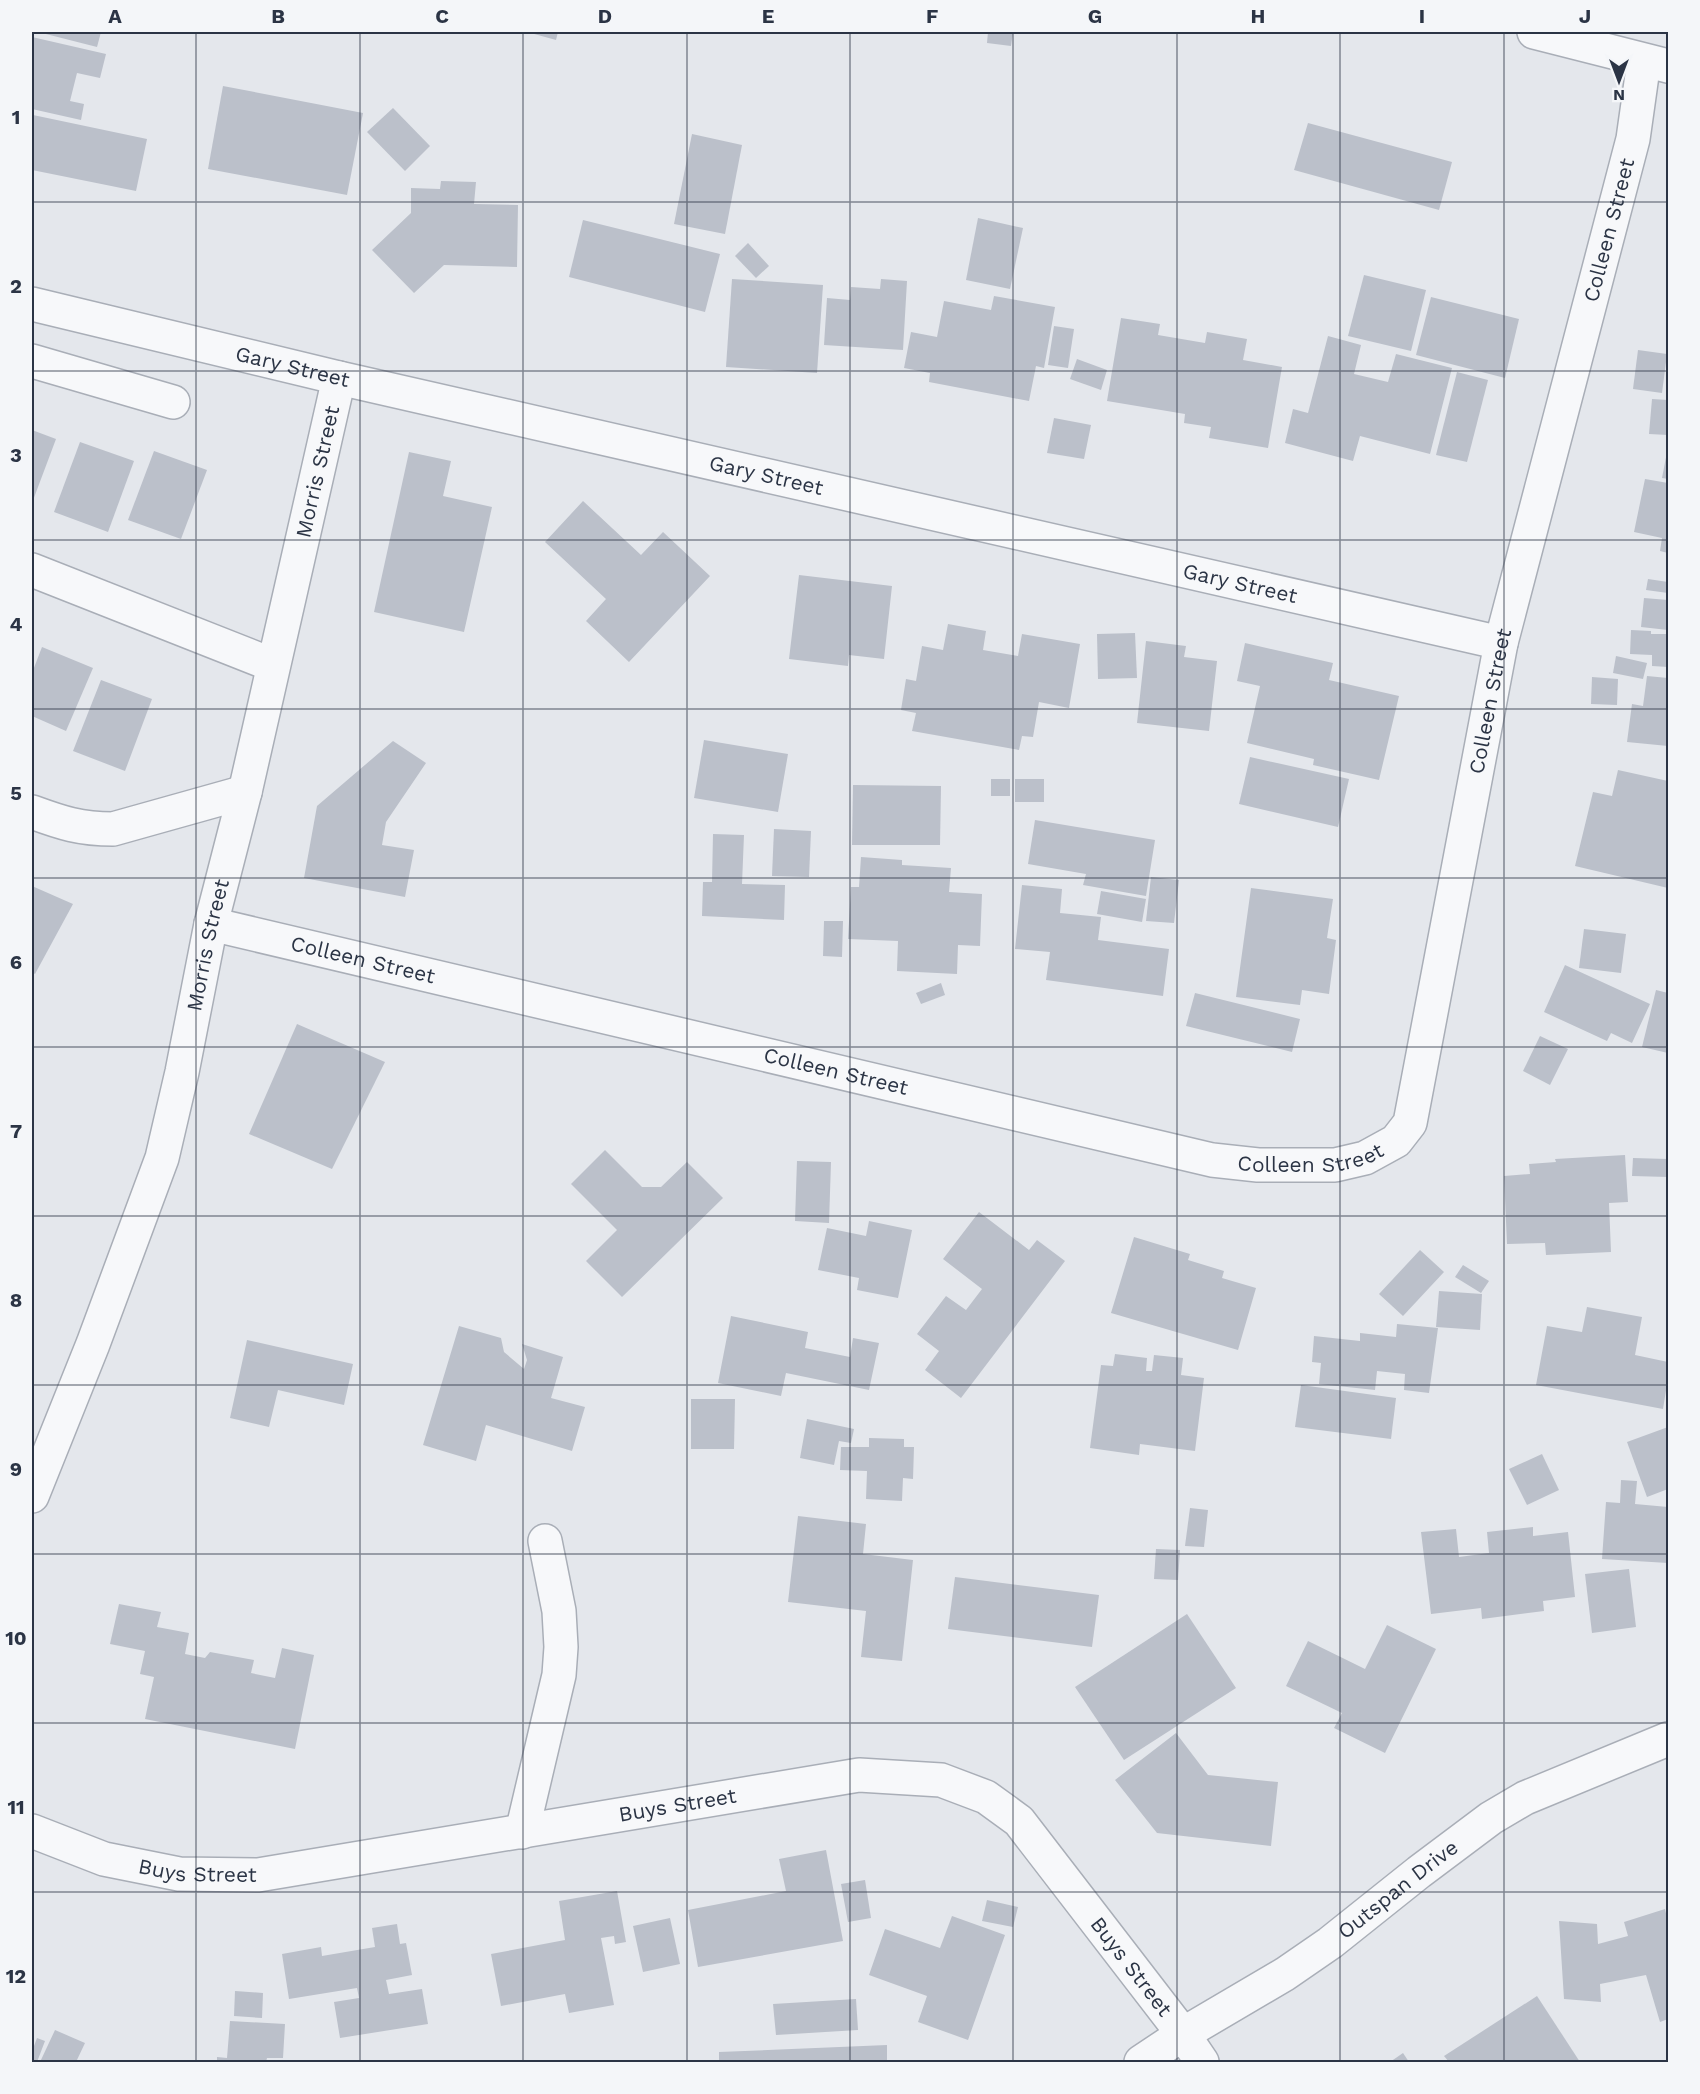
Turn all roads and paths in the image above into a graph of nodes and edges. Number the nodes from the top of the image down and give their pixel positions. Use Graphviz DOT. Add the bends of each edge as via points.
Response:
graph roads {
  1 [pos="1534,32"];
  2 [pos="1656,63"];
  3 [pos="32,304"];
  4 [pos="32,361"];
  5 [pos="339,378"];
  6 [pos="173,402"];
  7 [pos="32,570"];
  8 [pos="1502,643"];
  9 [pos="273,665"];
  10 [pos="245,792"];
  11 [pos="32,812"];
  12 [pos="211,924"];
  13 [pos="32,1496"];
  14 [pos="545,1541"];
  15 [pos="1668,1739"];
  16 [pos="32,1831"];
  17 [pos="522,1832"];
  18 [pos="1182,2034"];
  19 [pos="1141,2062"];
  20 [pos="1202,2062"];
  1 -- 2 [label="street"];
  2 -- 8 [label="street, Colleen Street"];
  3 -- 5 [label="street, Gary Street"];
  4 -- 6 [label="street"];
  5 -- 8 [label="street, Gary Street"];
  5 -- 9 [label="street, Morris Street"];
  7 -- 9 [label="street"];
  8 -- 12 [label="street, Colleen Street" via="1410,1123 1395,1142 1365,1158 1335,1165 1258,1165 1212,1160"];
  9 -- 10 [label="street, Morris Street"];
  10 -- 11 [label="street" via="114,829 70,826"];
  10 -- 12 [label="street, Morris Street"];
  12 -- 13 [label="street, Morris Street" via="162,1158"];
  14 -- 17 [label="street" via="559,1611 559,1675"];
  15 -- 18 [label="street, Outspan Drive" via="1525,1798 1491,1818 1330,1943"];
  16 -- 17 [label="street, Buys Street" via="104,1859 178,1874 258,1875"];
  17 -- 18 [label="street, Buys Street" via="859,1776 941,1780 986,1797 1019,1821"];
  18 -- 19 [label="street, Outspan Drive"];
  18 -- 20 [label="street, Buys Street"];
}
